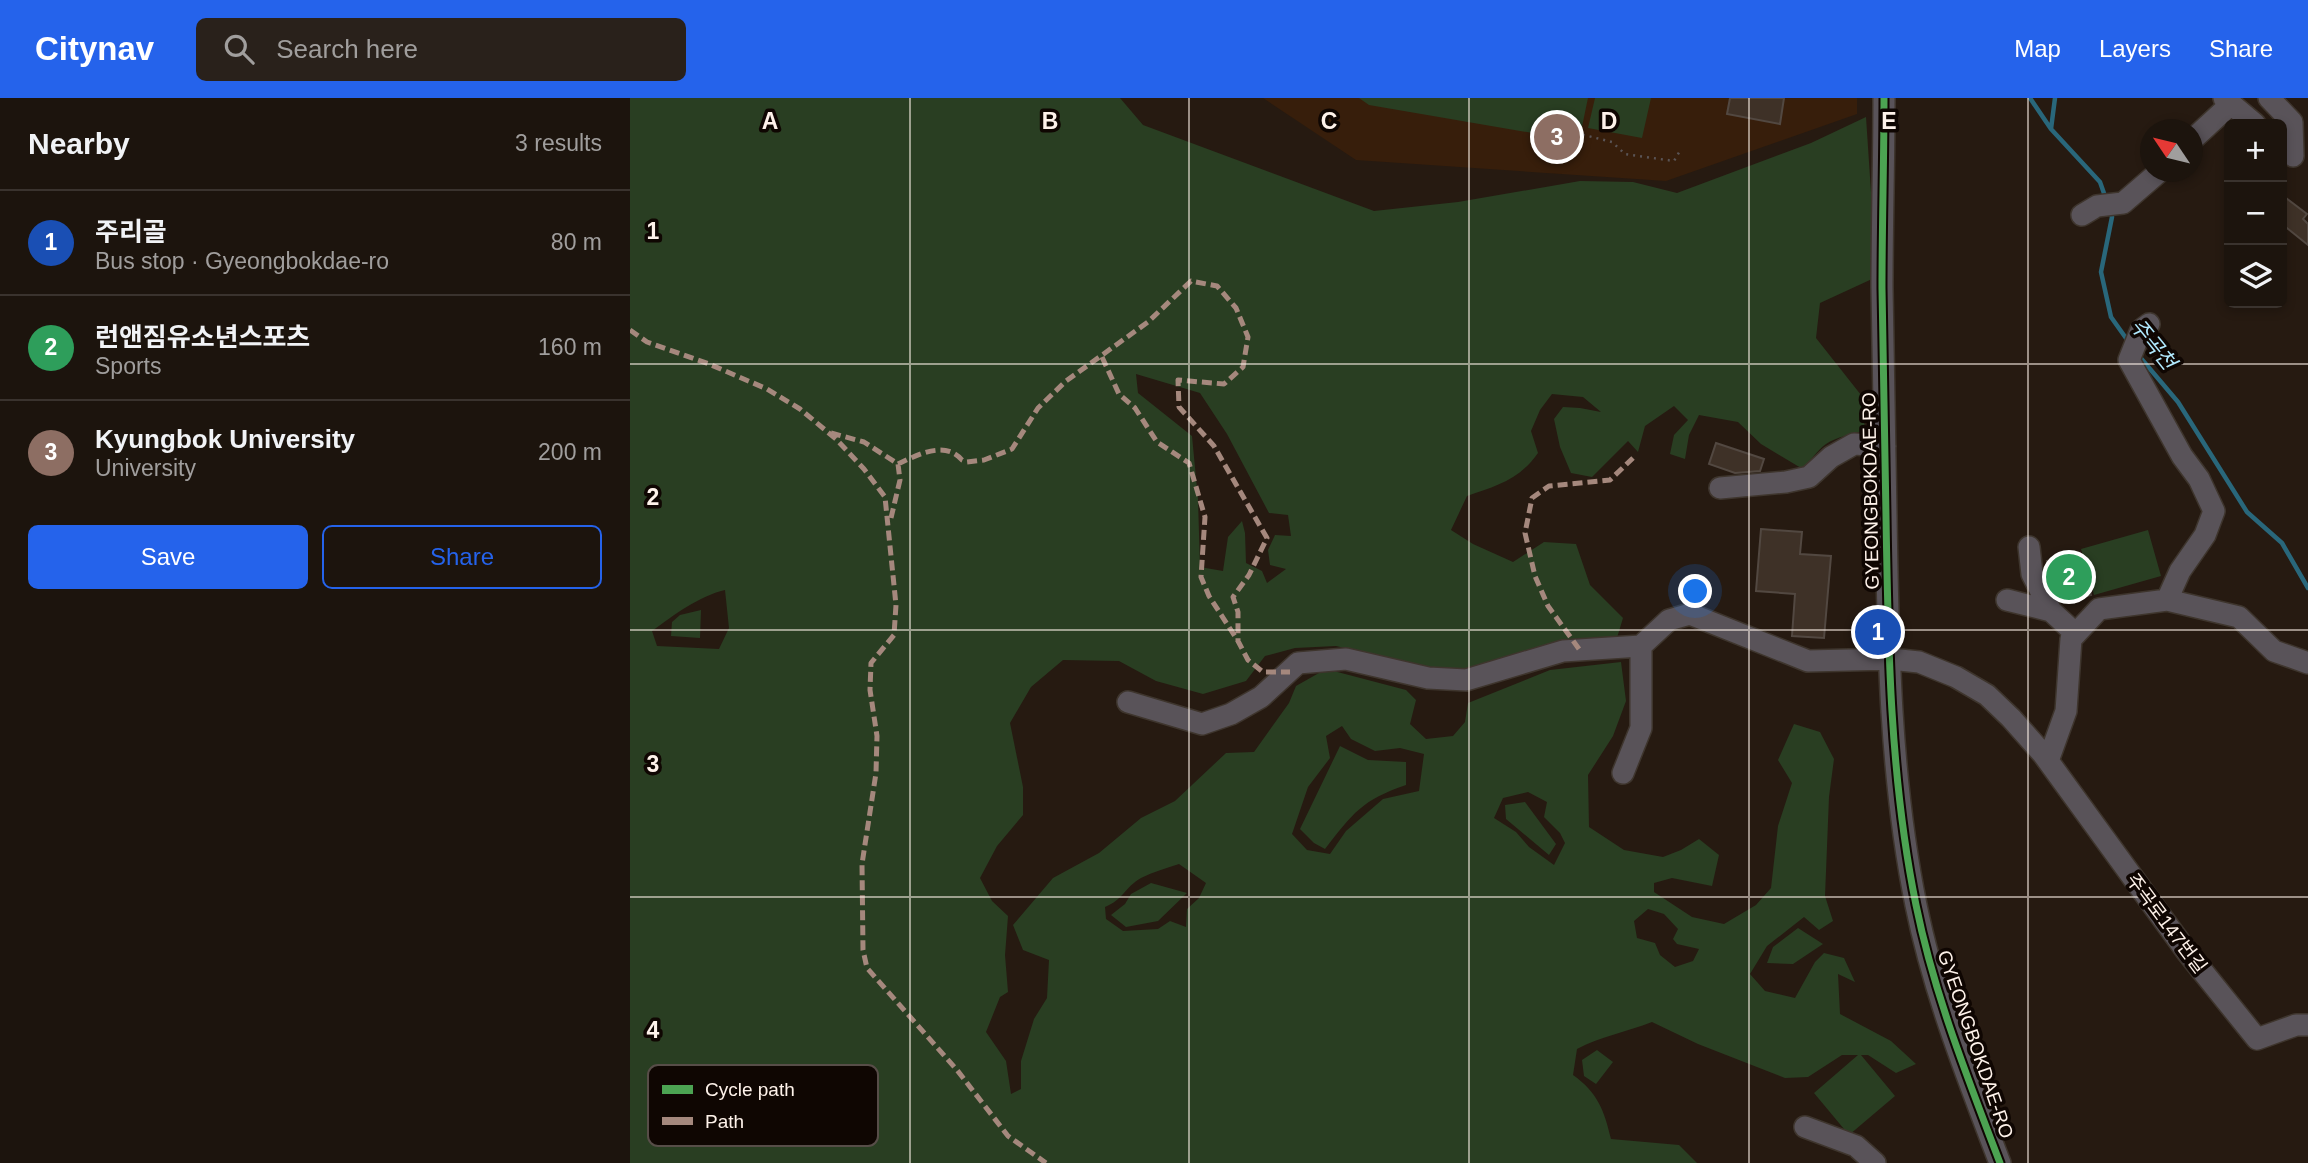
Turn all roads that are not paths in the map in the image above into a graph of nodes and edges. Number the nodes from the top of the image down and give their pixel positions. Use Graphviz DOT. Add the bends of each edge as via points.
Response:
graph roads {
  1 [pos="1884,98"];
  2 [pos="2269,98"];
  3 [pos="2227,101"];
  4 [pos="2249,119"];
  5 [pos="2203,129"];
  6 [pos="2294,157"];
  7 [pos="2147,182"];
  8 [pos="2090,211"];
  9 [pos="2144,331"];
  10 [pos="1885,446"];
  11 [pos="1720,488"];
  12 [pos="2029,547"];
  13 [pos="2007,600"];
  14 [pos="2167,600"];
  15 [pos="2050,611"];
  16 [pos="2076,634"];
  17 [pos="1641,646"];
  18 [pos="1890,659"];
  19 [pos="2308,663"];
  20 [pos="1128,702"];
  21 [pos="2048,761"];
  22 [pos="1623,774"];
  23 [pos="2308,1025"];
  24 [pos="1805,1127"];
  25 [pos="1996,1161"];
  26 [pos="1875,1163"];
  1 -- 10 [label="street, GYEONGBOKDAE-RO"];
  2 -- 6 [label="street" via="2292,122"];
  3 -- 4 [label="street"];
  3 -- 5 [label="street"];
  7 -- 8 [label="street" via="2123,203"];
  9 -- 14 [label="street" via="2129,360 2214,511"];
  10 -- 11 [label="street" via="1854,444 1809,477"];
  10 -- 18 [label="street, GYEONGBOKDAE-RO"];
  12 -- 15 [label="street" via="2032,574"];
  13 -- 15 [label="street"];
  14 -- 16 [label="street" via="2099,609"];
  14 -- 19 [label="street" via="2239,617 2274,650"];
  15 -- 16 [label="street"];
  16 -- 21 [label="street" via="2071,639 2066,711"];
  17 -- 18 [label="street, 주곡로147번길" via="1669,620 1690,614 1808,661"];
  17 -- 20 [label="street" via="1563,651 1465,680 1428,678 1346,659 1298,663 1261,697 1202,724"];
  17 -- 22 [label="street" via="1641,729"];
  18 -- 21 [label="street, 주곡로147번길" via="1919,662 1987,695"];
  18 -- 25 [label="street, GYEONGBOKDAE-RO" via="1904,839 1916,907 1934,978"];
  21 -- 23 [label="street, 주곡로147번길" via="2256,1039"];
  24 -- 26 [label="street" via="1856,1146"];
}
